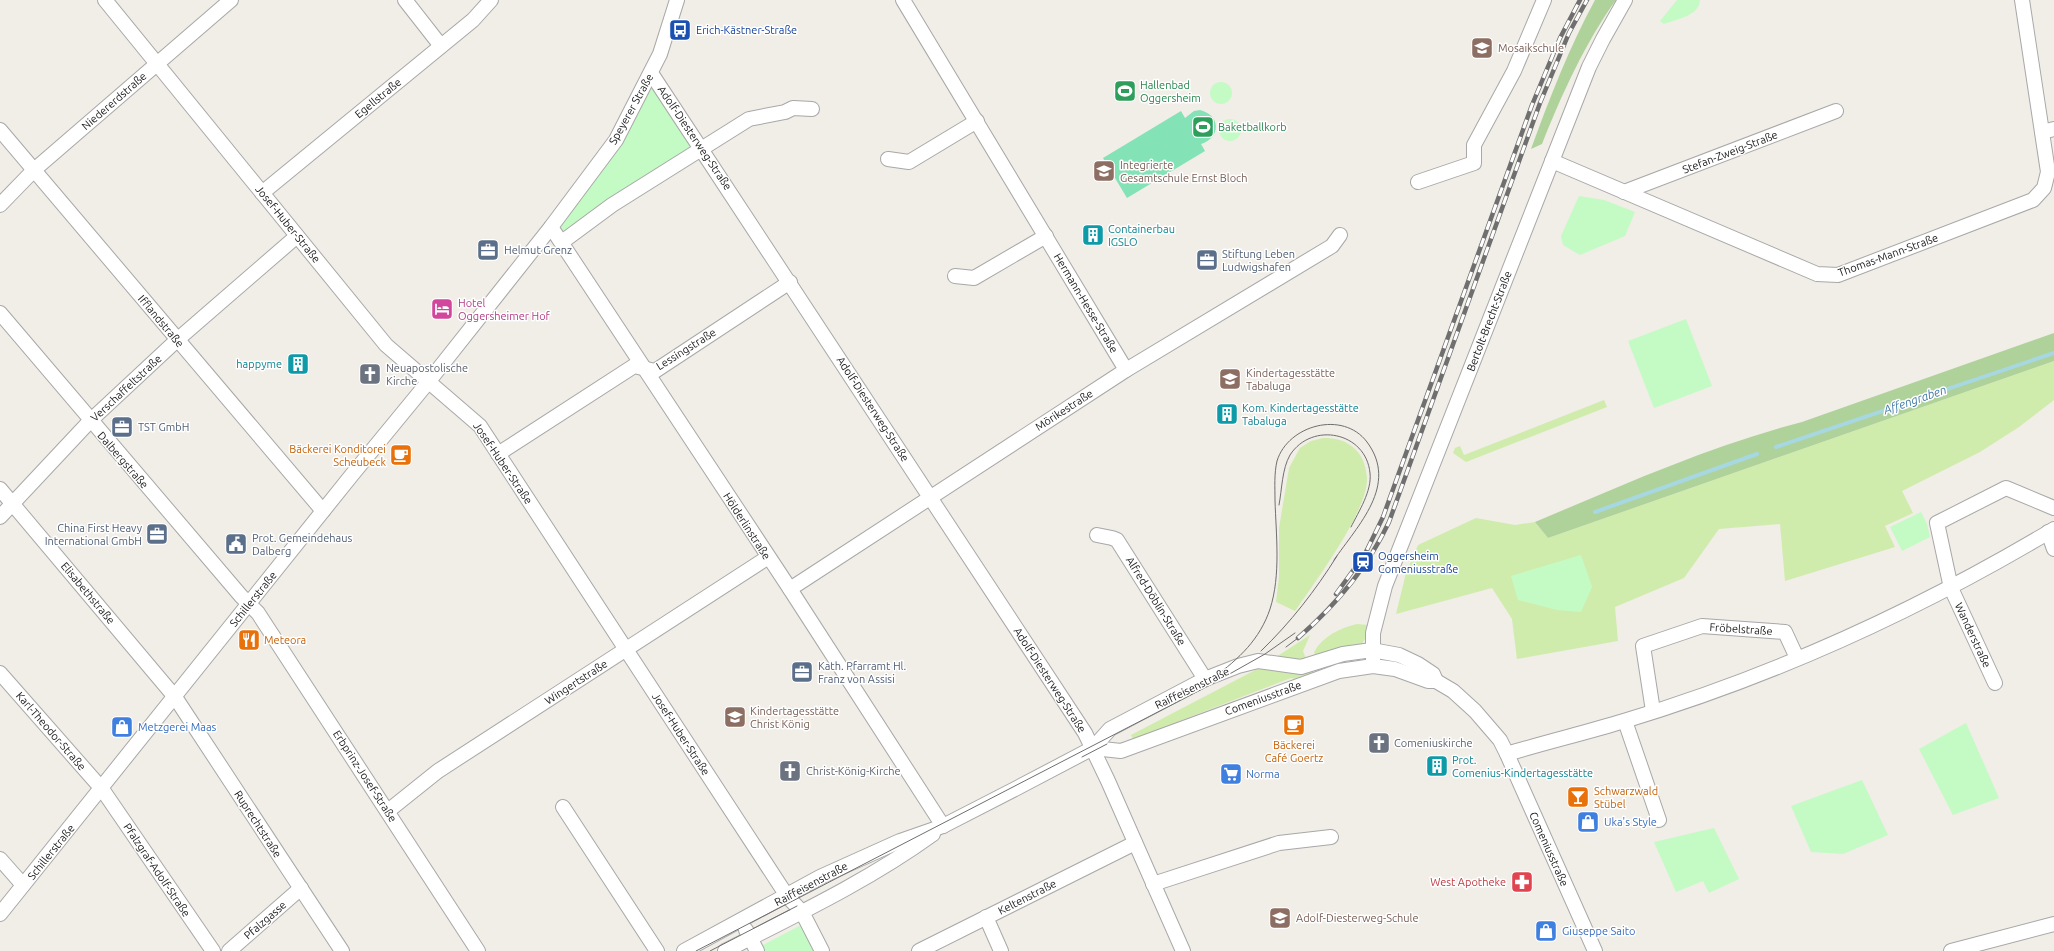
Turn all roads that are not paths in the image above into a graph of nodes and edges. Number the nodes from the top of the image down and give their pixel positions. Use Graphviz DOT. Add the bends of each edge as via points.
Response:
graph roads {
  1 [pos="105,0"];
  2 [pos="231,0"];
  3 [pos="405,0"];
  4 [pos="491,0"];
  5 [pos="677,0"];
  6 [pos="903,0"];
  7 [pos="1544,0"];
  8 [pos="1625,0"];
  9 [pos="2022,0"];
  10 [pos="441,46"];
  11 [pos="157,63"];
  12 [pos="651,73"];
  13 [pos="812,109"];
  14 [pos="1836,111"];
  15 [pos="977,121"];
  16 [pos="0,130"];
  17 [pos="2048,131"];
  18 [pos="702,148"];
  19 [pos="888,159"];
  20 [pos="1552,161"];
  21 [pos="34,170"];
  22 [pos="1418,182"];
  23 [pos="1624,192"];
  24 [pos="262,193"];
  25 [pos="0,205"];
  26 [pos="551,227"];
  27 [pos="1340,235"];
  28 [pos="297,236"];
  29 [pos="1046,236"];
  30 [pos="562,242"];
  31 [pos="955,276"];
  32 [pos="790,282"];
  33 [pos="0,314"];
  34 [pos="177,340"];
  35 [pos="646,369"];
  36 [pos="1126,370"];
  37 [pos="429,381"];
  38 [pos="90,421"];
  39 [pos="498,454"];
  40 [pos="0,489"];
  41 [pos="930,497"];
  42 [pos="11,503"];
  43 [pos="2054,508"];
  44 [pos="323,510"];
  45 [pos="0,517"];
  46 [pos="2051,531"];
  47 [pos="1097,535"];
  48 [pos="2054,549"];
  49 [pos="767,558"];
  50 [pos="1951,588"];
  51 [pos="790,589"];
  52 [pos="249,604"];
  53 [pos="625,650"];
  54 [pos="1372,650"];
  55 [pos="1798,658"];
  56 [pos="1373,666"];
  57 [pos="0,673"];
  58 [pos="1205,679"];
  59 [pos="1436,681"];
  60 [pos="1995,683"];
  61 [pos="175,697"];
  62 [pos="1653,711"];
  63 [pos="1625,721"];
  64 [pos="1093,748"];
  65 [pos="1507,754"];
  66 [pos="102,789"];
  67 [pos="563,807"];
  68 [pos="388,811"];
  69 [pos="1659,820"];
  70 [pos="942,826"];
  71 [pos="1331,837"];
  72 [pos="1135,843"];
  73 [pos="0,859"];
  74 [pos="1153,884"];
  75 [pos="23,885"];
  76 [pos="301,888"];
  77 [pos="787,896"];
  78 [pos="802,912"];
  79 [pos="0,914"];
  80 [pos="986,917"];
  81 [pos="741,920"];
  82 [pos="2054,924"];
  83 [pos="750,938"];
  84 [pos="212,951"];
  85 [pos="229,951"];
  86 [pos="342,951"];
  87 [pos="478,951"];
  88 [pos="657,951"];
  89 [pos="684,951"];
  90 [pos="725,951"];
  91 [pos="757,951"];
  92 [pos="822,951"];
  93 [pos="919,951"];
  94 [pos="1001,951"];
  95 [pos="1183,951"];
  96 [pos="1595,951"];
  97 [pos="1953,951"];
  1 -- 11 [label="street, Josef-Huber-Straße"];
  2 -- 11 [label="street, Niedererdstraße"];
  3 -- 10 [label="street"];
  4 -- 10 [label="street, Egellstraße" via="473,20"];
  5 -- 12 [label="street, Speyerer Straße"];
  6 -- 15 [label="street, Hermann-Hesse-Straße"];
  7 -- 22 [label="street" via="1514,71 1474,145 1474,163"];
  8 -- 20 [label="street, Bertolt-Brecht-Straße" via="1589,67"];
  9 -- 17 [label="street, Thomas-Mann-Straße"];
  10 -- 24 [label="street, Egellstraße"];
  11 -- 21 [label="street, Niedererdstraße"];
  11 -- 24 [label="street, Josef-Huber-Straße"];
  12 -- 18 [label="street, Adolf-Diesterweg-Straße"];
  12 -- 26 [label="street, Speyerer Straße" via="616,140"];
  13 -- 18 [label="street" via="793,108 749,119"];
  14 -- 23 [label="street, Stefan-Zweig-Straße"];
  15 -- 19 [label="street" via="908,162"];
  15 -- 29 [label="street, Hermann-Hesse-Straße"];
  16 -- 21 [label="street, Ifflandstraße"];
  17 -- 23 [label="street, Thomas-Mann-Straße" via="2048,172 2044,188 2033,200 1838,275 1818,274"];
  18 -- 30 [label="street" via="612,205"];
  18 -- 32 [label="street, Adolf-Diesterweg-Straße"];
  20 -- 23 [label="street, Thomas-Mann-Straße"];
  20 -- 54 [label="street, Bertolt-Brecht-Straße" via="1385,586 1373,633"];
  21 -- 25 [label="street, Niedererdstraße"];
  21 -- 34 [label="street, Ifflandstraße"];
  24 -- 28 [label="street, Josef-Huber-Straße"];
  26 -- 30 [label="street, Hölderlinstraße"];
  26 -- 37 [label="street, Schillerstraße"];
  27 -- 36 [label="street, Mörikestraße" via="1332,246"];
  28 -- 34 [label="street, Verschaffeltstraße"];
  28 -- 37 [label="street, Josef-Huber-Straße" via="386,345"];
  29 -- 31 [label="street" via="974,278"];
  29 -- 36 [label="street, Hermann-Hesse-Straße"];
  30 -- 35 [label="street, Hölderlinstraße"];
  32 -- 35 [label="street, Lessingstraße" via="655,371"];
  32 -- 41 [label="street, Adolf-Diesterweg-Straße"];
  33 -- 38 [label="street, Dalbergstraße"];
  34 -- 38 [label="street, Verschaffeltstraße"];
  34 -- 44 [label="street, Ifflandstraße"];
  35 -- 39 [label="street, Lessingstraße" via="634,366"];
  35 -- 49 [label="street, Hölderlinstraße"];
  36 -- 41 [label="street, Mörikestraße"];
  37 -- 39 [label="street, Josef-Huber-Straße" via="480,426"];
  37 -- 44 [label="street, Schillerstraße"];
  38 -- 42 [label="street, Verschaffeltstraße"];
  38 -- 52 [label="street, Dalbergstraße"];
  39 -- 53 [label="street, Josef-Huber-Straße"];
  40 -- 42 [label="street, Elisabethstraße"];
  41 -- 51 [label="street, Mörikestraße"];
  41 -- 64 [label="street, Adolf-Diesterweg-Straße"];
  42 -- 45 [label="street, Verschaffeltstraße"];
  42 -- 61 [label="street, Elisabethstraße"];
  43 -- 50 [label="street" via="2006,488 1937,523"];
  44 -- 52 [label="street, Schillerstraße"];
  46 -- 48 [label="street"];
  46 -- 50 [label="street"];
  47 -- 58 [label="street, Alfred-Döblin-Straße" via="1117,540"];
  49 -- 51 [label="street, Hölderlinstraße"];
  49 -- 53 [label="street, Wingertstraße"];
  50 -- 55 [label="street"];
  50 -- 60 [label="street, Wanderstraße"];
  51 -- 70 [label="street, Hölderlinstraße"];
  52 -- 61 [label="street, Schillerstraße"];
  52 -- 68 [label="street, Erbprinz-Josef-Straße" via="258,613"];
  53 -- 68 [label="street, Wingertstraße" via="438,771"];
  53 -- 77 [label="street, Josef-Huber-Straße"];
  54 -- 56 [label="street, Bertolt-Brecht-Straße"];
  54 -- 58 [label="street, Raiffeisenstraße" via="1343,654 1301,667 1252,661"];
  54 -- 59 [label="street, Comeniusstraße" via="1399,655 1412,661 1433,674"];
  55 -- 62 [label="street"];
  55 -- 62 [label="street, Fröbelstraße" via="1785,632 1702,626 1643,646"];
  56 -- 59 [label="street, Comeniusstraße" via="1395,669 1428,681"];
  56 -- 64 [label="street, Comeniusstraße" via="1319,678 1121,751"];
  57 -- 66 [label="street, Karl-Theodor-Straße"];
  58 -- 64 [label="street, Raiffeisenstraße" via="1110,729"];
  59 -- 65 [label="street, Comeniusstraße" via="1475,711 1500,740"];
  61 -- 66 [label="street, Schillerstraße"];
  61 -- 76 [label="street, Ruprechtstraße"];
  62 -- 63 [label="street"];
  63 -- 65 [label="street"];
  63 -- 69 [label="street"];
  64 -- 70 [label="street, Raiffeisenstraße"];
  64 -- 72 [label="street, Adolf-Diesterweg-Straße"];
  65 -- 96 [label="street, Comeniusstraße"];
  66 -- 75 [label="street, Schillerstraße"];
  66 -- 84 [label="street, Pfalzgraf-Adolf-Straße"];
  67 -- 88 [label="street"];
  68 -- 87 [label="street, Erbprinz-Josef-Straße"];
  70 -- 77 [label="street, Raiffeisenstraße" via="874,852 820,877"];
  70 -- 78 [label="street, Raiffeisenstraße" via="907,853 831,898"];
  71 -- 74 [label="street" via="1279,843"];
  72 -- 74 [label="street, Adolf-Diesterweg-Straße"];
  72 -- 80 [label="street, Keltenstraße"];
  73 -- 75 [label="street"];
  74 -- 95 [label="street, Adolf-Diesterweg-Straße"];
  75 -- 79 [label="street, Schillerstraße"];
  76 -- 85 [label="street, Pfalzgasse"];
  76 -- 86 [label="street, Ruprechtstraße"];
  77 -- 78 [label="street, Josef-Huber-Straße"];
  77 -- 81 [label="street, Raiffeisenstraße"];
  78 -- 83 [label="street, Raiffeisenstraße"];
  78 -- 92 [label="street, Josef-Huber-Straße"];
  80 -- 93 [label="street, Keltenstraße"];
  80 -- 94 [label="street"];
  81 -- 83 [label="street"];
  81 -- 89 [label="street, Raiffeisenstraße"];
  82 -- 97 [label="street"];
  83 -- 90 [label="street, Raiffeisenstraße"];
  83 -- 91 [label="street"];
}
